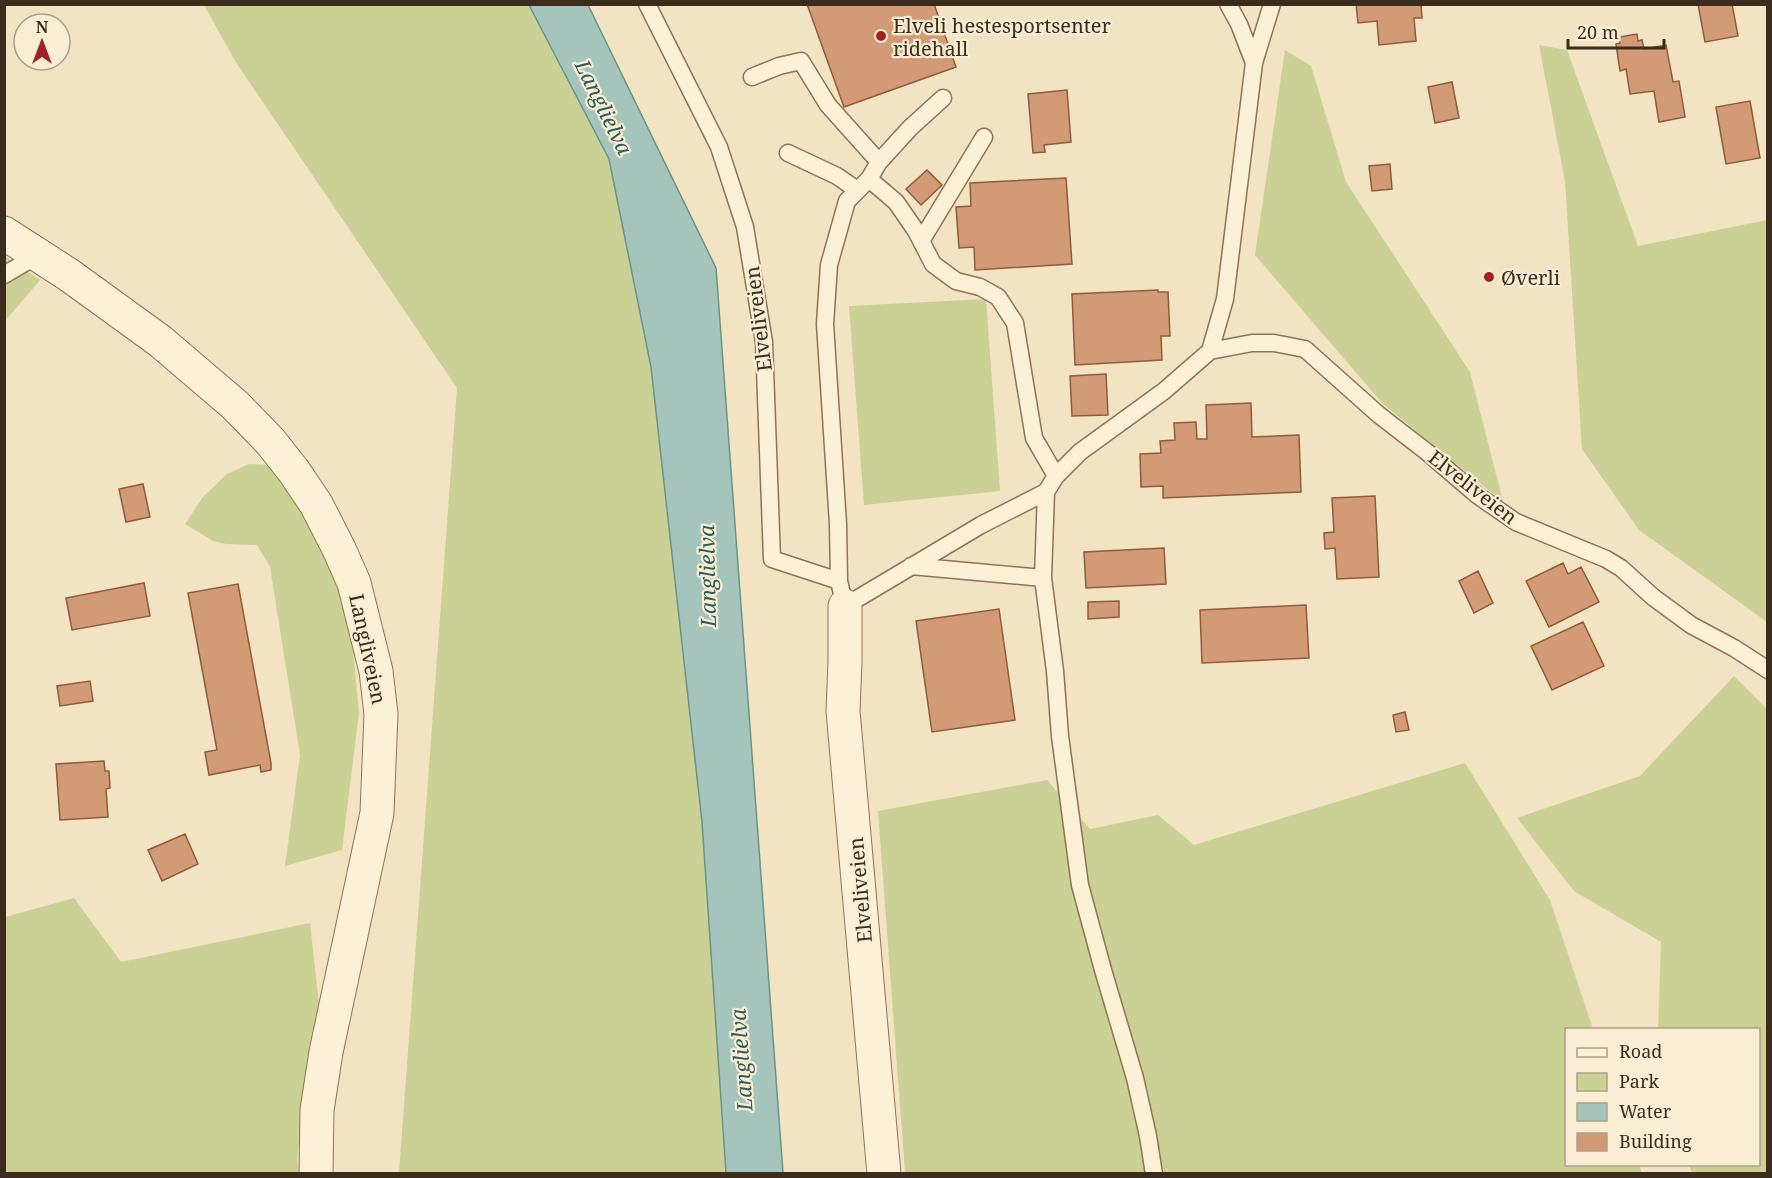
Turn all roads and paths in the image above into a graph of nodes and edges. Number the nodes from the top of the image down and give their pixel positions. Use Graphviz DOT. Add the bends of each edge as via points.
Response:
graph roads {
  1 [pos="647,4"];
  2 [pos="1228,4"];
  3 [pos="1272,4"];
  4 [pos="1254,63"];
  5 [pos="752,77"];
  6 [pos="943,98"];
  7 [pos="984,137"];
  8 [pos="788,153"];
  9 [pos="879,162"];
  10 [pos="863,184"];
  11 [pos="4,232"];
  12 [pos="921,241"];
  13 [pos="38,255"];
  14 [pos="4,275"];
  15 [pos="1210,351"];
  16 [pos="1056,476"];
  17 [pos="1046,492"];
  18 [pos="911,566"];
  19 [pos="1043,578"];
  20 [pos="842,593"];
  21 [pos="1767,670"];
  22 [pos="316,1173"];
  23 [pos="884,1173"];
  24 [pos="1154,1173"];
  1 -- 20 [label="lane, Elveliveien" via="719,147 745,227 764,342 772,559"];
  2 -- 4 [label="lane"];
  3 -- 4 [label="lane"];
  4 -- 15 [label="lane" via="1225,299"];
  5 -- 9 [label="lane" via="801,61 828,105"];
  6 -- 9 [label="lane"];
  7 -- 12 [label="lane"];
  8 -- 10 [label="lane"];
  9 -- 10 [label="lane"];
  10 -- 12 [label="lane" via="896,202"];
  10 -- 20 [label="lane" via="847,201 829,264 825,324"];
  11 -- 13 [label="street, Langliveien"];
  12 -- 16 [label="lane" via="933,264 956,281 998,297 1015,323 1034,438"];
  13 -- 14 [label="lane"];
  13 -- 22 [label="street, Langliveien" via="160,341 236,405 270,441 316,504 354,583 376,671 381,714 377,813 326,1052 317,1110"];
  15 -- 16 [label="lane" via="1164,391 1080,452"];
  15 -- 21 [label="lane, Elveliveien" via="1252,343 1305,349 1477,495 1516,522 1621,568 1691,625"];
  16 -- 17 [label="lane"];
  17 -- 18 [label="lane"];
  17 -- 19 [label="lane"];
  18 -- 19 [label="lane"];
  18 -- 20 [label="lane"];
  19 -- 24 [label="lane" via="1080,885 1135,1078"];
  20 -- 23 [label="street, Elveliveien" via="843,711"];
}
